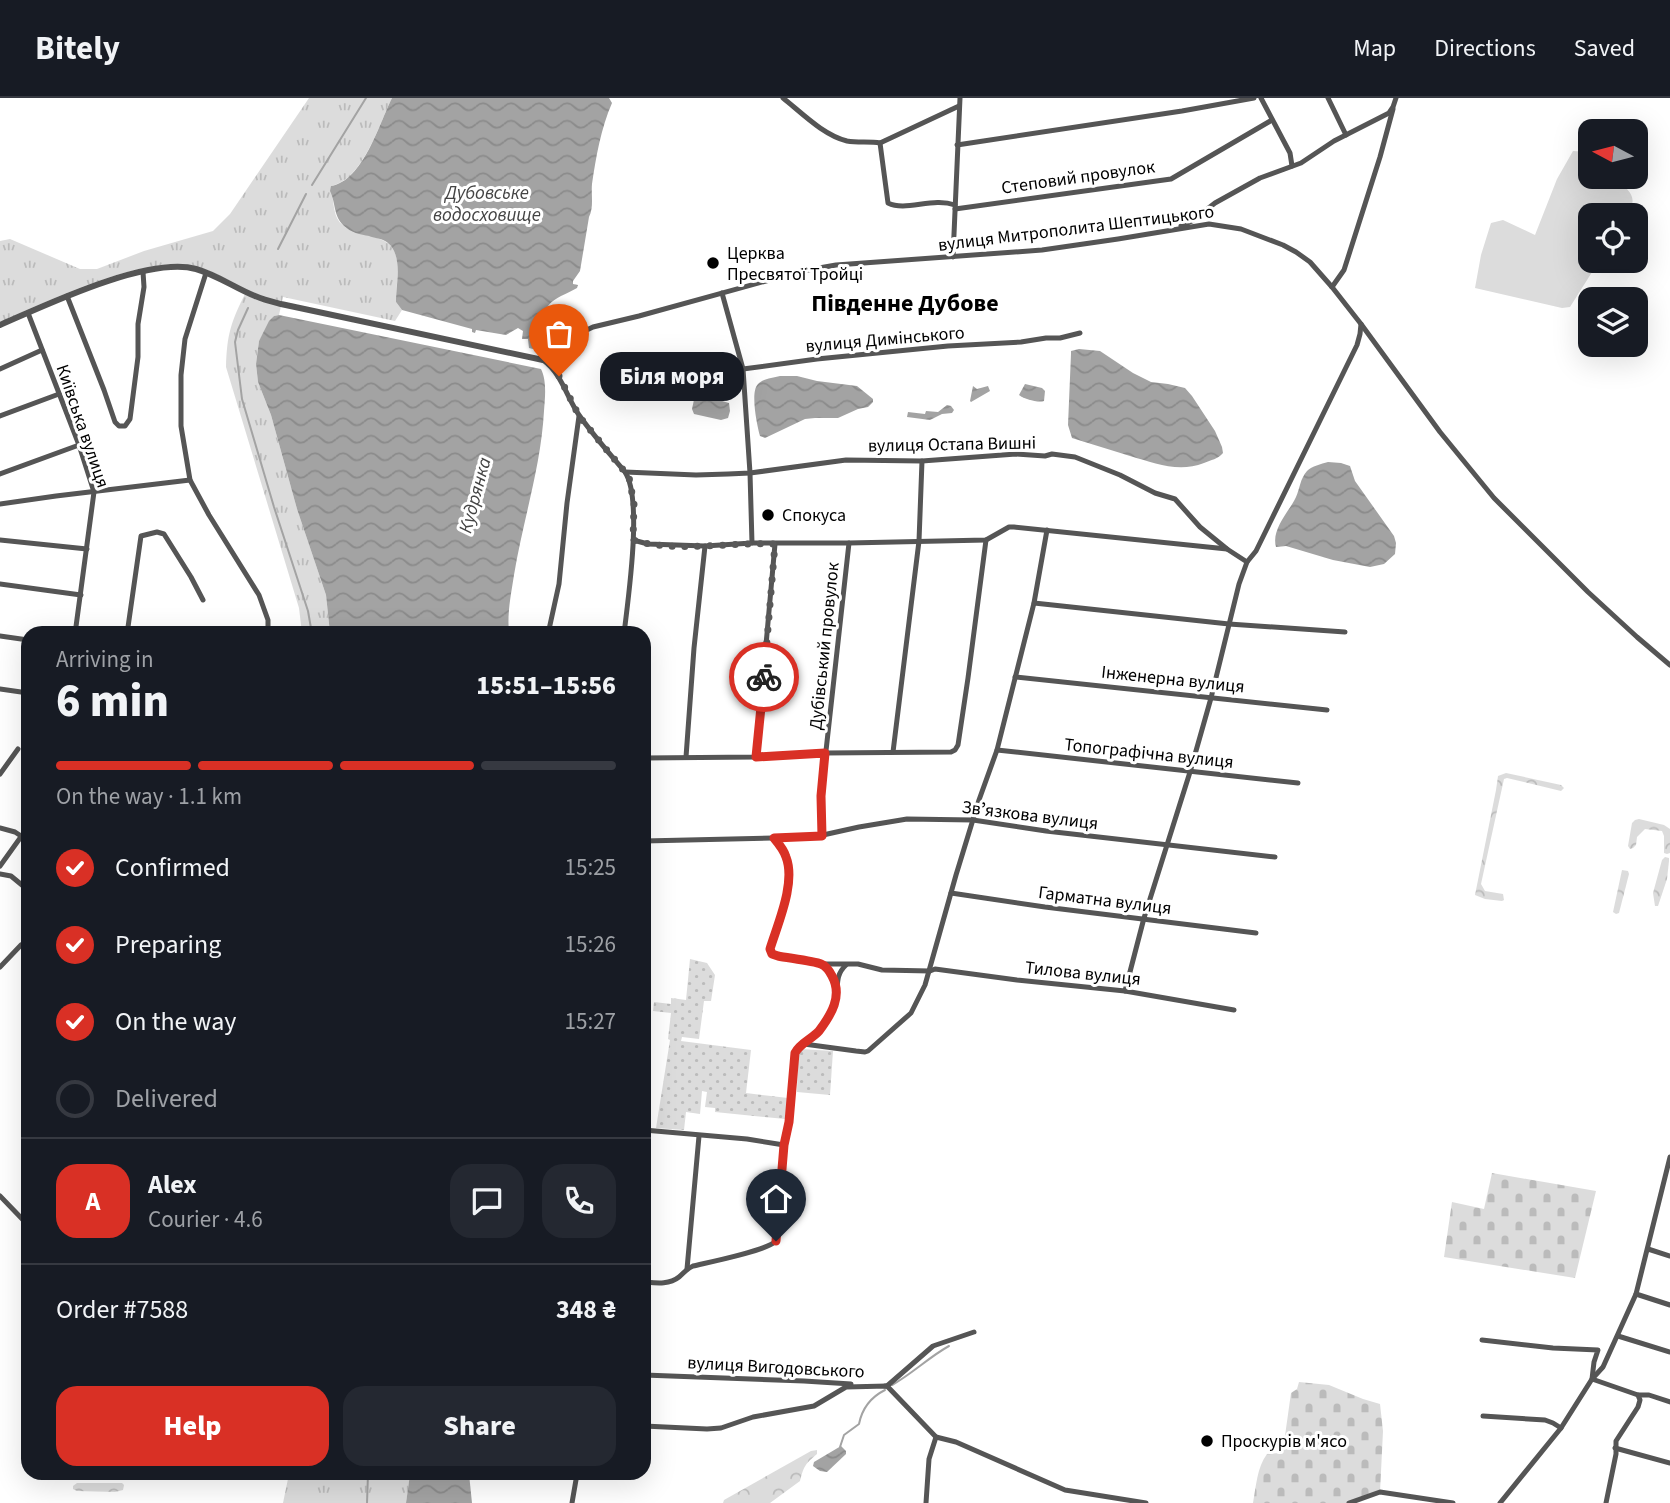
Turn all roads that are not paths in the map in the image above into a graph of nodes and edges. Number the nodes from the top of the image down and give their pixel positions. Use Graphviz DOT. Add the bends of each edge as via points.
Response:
graph roads {
  1 [pos="783,98"];
  2 [pos="960,98"];
  3 [pos="1254,98"];
  4 [pos="1261,98"];
  5 [pos="1328,98"];
  6 [pos="1396,98"];
  7 [pos="959,106"];
  8 [pos="1393,107"];
  9 [pos="1272,120"];
  10 [pos="1346,135"];
  11 [pos="880,143"];
  12 [pos="957,145"];
  13 [pos="1292,166"];
  14 [pos="955,207"];
  15 [pos="1171,230"];
  16 [pos="953,257"];
  17 [pos="144,272"];
  18 [pos="206,273"];
  19 [pos="1332,287"];
  20 [pos="722,293"];
  21 [pos="67,296"];
  22 [pos="28,313"];
  23 [pos="1361,324"];
  24 [pos="0,325"];
  25 [pos="1080,333"];
  26 [pos="42,350"];
  27 [pos="543,360"];
  28 [pos="0,369"];
  29 [pos="743,369"];
  30 [pos="693,372"];
  31 [pos="59,394"];
  32 [pos="0,416"];
  33 [pos="579,416"];
  34 [pos="79,444"];
  35 [pos="922,461"];
  36 [pos="625,472"];
  37 [pos="750,473"];
  38 [pos="0,474"];
  39 [pos="190,480"];
  40 [pos="94,492"];
  41 [pos="0,504"];
  42 [pos="1046,530"];
  43 [pos="0,540"];
  44 [pos="633,540"];
  45 [pos="986,540"];
  46 [pos="919,541"];
  47 [pos="752,543"];
  48 [pos="849,543"];
  49 [pos="775,544"];
  50 [pos="705,546"];
  51 [pos="87,549"];
  52 [pos="1227,549"];
  53 [pos="1247,562"];
  54 [pos="0,584"];
  55 [pos="81,595"];
  56 [pos="203,600"];
  57 [pos="1034,603"];
  58 [pos="1229,624"];
  59 [pos="76,626"];
  60 [pos="128,626"];
  61 [pos="268,626"];
  62 [pos="550,626"];
  63 [pos="625,626"];
  64 [pos="1345,632"];
  65 [pos="0,636"];
  66 [pos="21,639"];
  67 [pos="1670,665"];
  68 [pos="1015,677"];
  69 [pos="0,689"];
  70 [pos="21,692"];
  71 [pos="1211,698"];
  72 [pos="1327,710"];
  73 [pos="18,748"];
  74 [pos="997,750"];
  75 [pos="892,752"];
  76 [pos="825,753"];
  77 [pos="686,757"];
  78 [pos="756,757"];
  79 [pos="651,758"];
  80 [pos="1191,772"];
  81 [pos="0,774"];
  82 [pos="1298,783"];
  83 [pos="973,820"];
  84 [pos="0,828"];
  85 [pos="21,835"];
  86 [pos="822,836"];
  87 [pos="774,838"];
  88 [pos="651,841"];
  89 [pos="1168,845"];
  90 [pos="1275,857"];
  91 [pos="0,866"];
  92 [pos="0,874"];
  93 [pos="21,884"];
  94 [pos="951,893"];
  95 [pos="1143,918"];
  96 [pos="1256,933"];
  97 [pos="21,944"];
  98 [pos="821,964"];
  99 [pos="847,965"];
  100 [pos="0,967"];
  101 [pos="930,971"];
  102 [pos="836,985"];
  103 [pos="1125,990"];
  104 [pos="1234,1010"];
  105 [pos="804,1044"];
  106 [pos="651,1131"];
  107 [pos="699,1136"];
  108 [pos="784,1145"];
  109 [pos="1670,1157"];
  110 [pos="0,1196"];
  111 [pos="1660,1196"];
  112 [pos="1670,1199"];
  113 [pos="21,1218"];
  114 [pos="1648,1249"];
  115 [pos="1670,1256"];
  116 [pos="687,1269"];
  117 [pos="651,1283"];
  118 [pos="1636,1294"];
  119 [pos="1670,1305"];
  120 [pos="974,1332"];
  121 [pos="1618,1336"];
  122 [pos="1482,1340"];
  123 [pos="1670,1352"];
  124 [pos="651,1375"];
  125 [pos="1592,1379"];
  126 [pos="887,1386"];
  127 [pos="838,1387"];
  128 [pos="1639,1395"];
  129 [pos="1670,1402"];
  130 [pos="1483,1416"];
  131 [pos="651,1426"];
  132 [pos="1561,1428"];
  133 [pos="936,1437"];
  134 [pos="1615,1448"];
  135 [pos="1670,1463"];
  136 [pos="576,1480"];
  137 [pos="572,1503"];
  138 [pos="926,1503"];
  139 [pos="1146,1503"];
  140 [pos="1349,1503"];
  141 [pos="1453,1503"];
  142 [pos="1500,1503"];
  143 [pos="1608,1503"];
  1 -- 11 [label="street" via="835,135 848,141"];
  2 -- 7 [label="street"];
  3 -- 12 [label="street"];
  4 -- 9 [label="street"];
  5 -- 10 [label="street"];
  6 -- 8 [label="street"];
  7 -- 11 [label="street"];
  7 -- 12 [label="street"];
  8 -- 10 [label="street"];
  8 -- 19 [label="street" via="1344,270"];
  9 -- 13 [label="street"];
  9 -- 14 [label="street, Степовий провулок" via="1171,179"];
  10 -- 13 [label="street"];
  11 -- 14 [label="street, Степовий провулок" via="888,203 935,202"];
  12 -- 14 [label="street"];
  13 -- 15 [label="street" via="1260,178"];
  14 -- 16 [label="street"];
  15 -- 16 [label="street, вулиця Митрополита Шептицького" via="1042,250"];
  15 -- 19 [label="street, вулиця Митрополита Шептицького" via="1209,224 1251,233 1296,252"];
  16 -- 20 [label="street, вулиця Митрополита Шептицького" via="836,265"];
  17 -- 18 [label="street" via="180,267"];
  17 -- 21 [label="street"];
  17 -- 21 [label="street" via="132,406 124,426 115,422"];
  18 -- 27 [label="street" via="281,304"];
  18 -- 39 [label="street" via="185,339 181,375 181,426"];
  19 -- 23 [label="street, вулиця Митрополита Шептицького"];
  20 -- 27 [label="street, вулиця Митрополита Шептицького" via="593,327 566,340"];
  20 -- 29 [label="street"];
  21 -- 22 [label="street"];
  22 -- 24 [label="street"];
  22 -- 26 [label="street, Київська вулиця"];
  23 -- 53 [label="street" via="1353,354"];
  23 -- 67 [label="street, вулиця Митрополита Шептицького" via="1494,498"];
  25 -- 29 [label="street, вулиця Димінського"];
  26 -- 28 [label="street"];
  26 -- 31 [label="street, Київська вулиця"];
  27 -- 33 [label="street" via="559,376"];
  29 -- 30 [label="street, вулиця Димінського"];
  29 -- 37 [label="street"];
  31 -- 32 [label="street"];
  31 -- 34 [label="street, Київська вулиця"];
  33 -- 36 [label="street"];
  33 -- 62 [label="street"];
  34 -- 38 [label="street"];
  34 -- 40 [label="street, Київська вулиця"];
  35 -- 37 [label="street, вулиця Остапа Вишні" via="846,460"];
  35 -- 46 [label="street"];
  35 -- 52 [label="street, вулиця Остапа Вишні" via="1016,454 1075,457 1175,499"];
  36 -- 37 [label="street, вулиця Остапа Вишні"];
  36 -- 44 [label="street" via="634,504"];
  37 -- 47 [label="street"];
  39 -- 40 [label="street"];
  39 -- 61 [label="street" via="260,595"];
  40 -- 41 [label="street"];
  40 -- 51 [label="street, Київська вулиця"];
  42 -- 45 [label="street" via="1009,527"];
  42 -- 52 [label="street"];
  42 -- 57 [label="street"];
  43 -- 51 [label="street"];
  44 -- 50 [label="street"];
  44 -- 63 [label="street"];
  45 -- 46 [label="street"];
  45 -- 75 [label="street" via="958,745 951,752"];
  46 -- 48 [label="street"];
  46 -- 75 [label="street"];
  47 -- 49 [label="street"];
  47 -- 50 [label="street"];
  48 -- 49 [label="street"];
  48 -- 76 [label="street, Дубівський провулок"];
  49 -- 78 [label="street"];
  50 -- 77 [label="street"];
  51 -- 55 [label="street, Київська вулиця"];
  52 -- 53 [label="street, вулиця Остапа Вишні"];
  53 -- 58 [label="street"];
  54 -- 55 [label="street"];
  55 -- 59 [label="street, Київська вулиця"];
  56 -- 60 [label="street" via="164,534 141,536"];
  57 -- 58 [label="street"];
  57 -- 68 [label="street"];
  58 -- 64 [label="street"];
  58 -- 71 [label="street"];
  65 -- 66 [label="street"];
  68 -- 71 [label="street, Інженерна вулиця"];
  68 -- 74 [label="street"];
  69 -- 70 [label="street"];
  71 -- 72 [label="street, Інженерна вулиця"];
  71 -- 80 [label="street"];
  73 -- 81 [label="street"];
  74 -- 80 [label="street, Топографічна вулиця"];
  74 -- 83 [label="street"];
  75 -- 76 [label="street"];
  76 -- 78 [label="street"];
  76 -- 86 [label="street, Дубівський провулок"];
  77 -- 78 [label="street"];
  77 -- 79 [label="street"];
  80 -- 82 [label="street, Топографічна вулиця"];
  80 -- 89 [label="street"];
  83 -- 86 [label="street, Звʼязкова вулиця" via="907,820"];
  83 -- 89 [label="street, Звʼязкова вулиця"];
  83 -- 94 [label="street"];
  84 -- 85 [label="street"];
  85 -- 91 [label="street"];
  86 -- 87 [label="street, Звʼязкова вулиця"];
  87 -- 88 [label="street, Звʼязкова вулиця"];
  87 -- 98 [label="street, Тилова вулиця" via="786,855 788,889 770,949 778,956"];
  89 -- 90 [label="street, Звʼязкова вулиця"];
  89 -- 95 [label="street"];
  92 -- 93 [label="street"];
  94 -- 95 [label="street, Гарматна вулиця"];
  94 -- 101 [label="street"];
  95 -- 96 [label="street, Гарматна вулиця"];
  95 -- 103 [label="street"];
  97 -- 100 [label="street"];
  98 -- 99 [label="street, Тилова вулиця"];
  98 -- 102 [label="street"];
  99 -- 101 [label="street, Тилова вулиця"];
  99 -- 102 [label="street"];
  101 -- 103 [label="street, Тилова вулиця"];
  101 -- 105 [label="street" via="911,1013 868,1051"];
  102 -- 105 [label="street" via="834,1006"];
  103 -- 104 [label="street, Тилова вулиця"];
  105 -- 108 [label="street" via="795,1053"];
  106 -- 107 [label="street"];
  107 -- 108 [label="street"];
  107 -- 116 [label="street"];
  108 -- 116 [label="street" via="776,1241"];
  109 -- 111 [label="street"];
  110 -- 113 [label="street"];
  111 -- 112 [label="street"];
  111 -- 114 [label="street"];
  114 -- 115 [label="street"];
  114 -- 118 [label="street"];
  116 -- 117 [label="street" via="674,1280"];
  118 -- 119 [label="street"];
  118 -- 121 [label="street"];
  120 -- 126 [label="street, вулиця Вигодовського" via="933,1346"];
  121 -- 123 [label="street"];
  121 -- 125 [label="street"];
  122 -- 125 [label="street" via="1598,1350"];
  124 -- 127 [label="street, вулиця Вигодовського" via="804,1381"];
  125 -- 128 [label="street"];
  125 -- 132 [label="street"];
  126 -- 127 [label="street, вулиця Вигодовського"];
  126 -- 133 [label="street"];
  127 -- 131 [label="street" via="814,1406 753,1416 721,1428"];
  128 -- 129 [label="street"];
  128 -- 134 [label="street" via="1638,1407"];
  130 -- 132 [label="street" via="1545,1420"];
  132 -- 142 [label="street"];
  133 -- 138 [label="street" via="929,1459"];
  133 -- 139 [label="street" via="1065,1490"];
  134 -- 135 [label="street"];
  134 -- 143 [label="street"];
  136 -- 137 [label="street"];
  140 -- 141 [label="street" via="1380,1492"];
}
